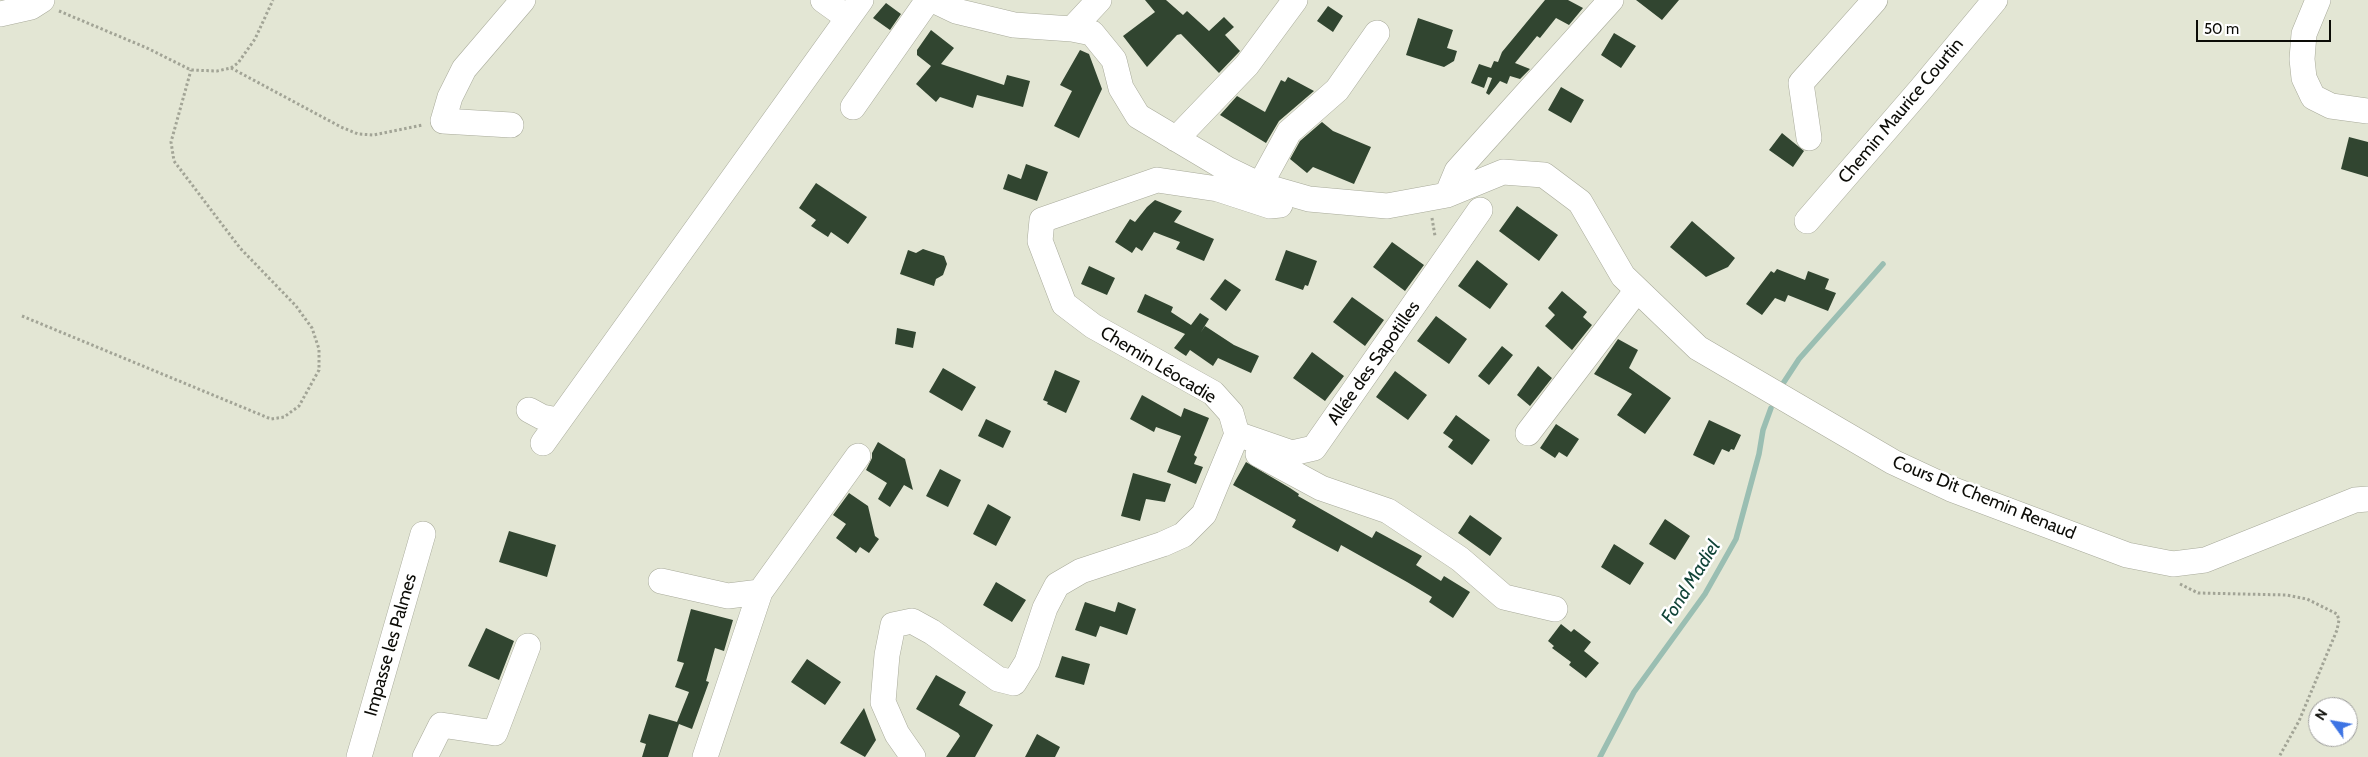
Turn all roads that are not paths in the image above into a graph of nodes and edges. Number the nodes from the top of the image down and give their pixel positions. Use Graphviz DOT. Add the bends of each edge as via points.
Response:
graph roads {
  1 [pos="523,0"];
  2 [pos="823,0"];
  3 [pos="928,0"];
  4 [pos="933,0"];
  5 [pos="1100,0"];
  6 [pos="1294,0"];
  7 [pos="1611,0"];
  8 [pos="1875,0"];
  9 [pos="1995,0"];
  10 [pos="2318,0"];
  11 [pos="41,1"];
  12 [pos="855,9"];
  13 [pos="0,14"];
  14 [pos="1072,29"];
  15 [pos="1377,33"];
  16 [pos="853,107"];
  17 [pos="2368,111"];
  18 [pos="511,125"];
  19 [pos="1809,138"];
  20 [pos="1176,139"];
  21 [pos="1260,185"];
  22 [pos="1438,198"];
  23 [pos="1309,199"];
  24 [pos="1480,210"];
  25 [pos="1807,220"];
  26 [pos="1638,290"];
  27 [pos="529,410"];
  28 [pos="557,420"];
  29 [pos="1528,433"];
  30 [pos="1235,438"];
  31 [pos="543,443"];
  32 [pos="858,456"];
  33 [pos="2368,499"];
  34 [pos="423,534"];
  35 [pos="661,581"];
  36 [pos="760,592"];
  37 [pos="1555,609"];
  38 [pos="528,646"];
  39 [pos="359,757"];
  40 [pos="425,757"];
  41 [pos="704,757"];
  42 [pos="913,757"];
  1 -- 18 [label="street" via="464,69 443,121"];
  2 -- 12 [label="street"];
  3 -- 16 [label="street"];
  4 -- 14 [label="street, Cours Dit Chemin Renaud" via="956,11 1014,25"];
  5 -- 14 [label="street"];
  6 -- 20 [label="street" via="1247,65"];
  7 -- 22 [label="street" via="1457,171"];
  8 -- 19 [label="street" via="1801,83"];
  9 -- 25 [label="street, Chemin Maurice Courtin"];
  10 -- 17 [label="street" via="2304,34 2304,78 2313,97 2331,106"];
  11 -- 13 [label="street"];
  12 -- 28 [label="street"];
  14 -- 20 [label="street, Cours Dit Chemin Renaud" via="1092,33 1114,60 1121,88 1138,116"];
  15 -- 21 [label="street" via="1337,90 1289,132"];
  20 -- 21 [label="street, Cours Dit Chemin Renaud"];
  21 -- 23 [label="street, Cours Dit Chemin Renaud"];
  22 -- 23 [label="street, Cours Dit Chemin Renaud" via="1387,206"];
  22 -- 26 [label="street, Cours Dit Chemin Renaud" via="1503,172 1544,175 1580,202 1623,276"];
  23 -- 30 [label="street, Chemin Léocadie" via="1270,206 1218,189 1157,180 1042,220 1040,241 1064,304 1093,326 1213,394 1231,413"];
  24 -- 30 [label="street, Allée des Sapotilles" via="1314,448 1292,453"];
  26 -- 29 [label="street"];
  26 -- 33 [label="street, Cours Dit Chemin Renaud" via="1698,348 1893,462 1951,489 2127,556 2173,564 2205,560 2355,500"];
  27 -- 28 [label="street"];
  28 -- 31 [label="street"];
  30 -- 37 [label="street" via="1321,488 1388,510 1460,559 1504,597"];
  30 -- 42 [label="street" via="1204,514 1183,535 1081,571 1056,585 1027,662 1014,683 998,679 912,621 893,625 883,702 897,734"];
  32 -- 36 [label="street"];
  34 -- 39 [label="street, Impasse les Palmes"];
  35 -- 36 [label="street" via="728,596"];
  36 -- 41 [label="street"];
  38 -- 40 [label="street" via="495,733 441,724"];
}
